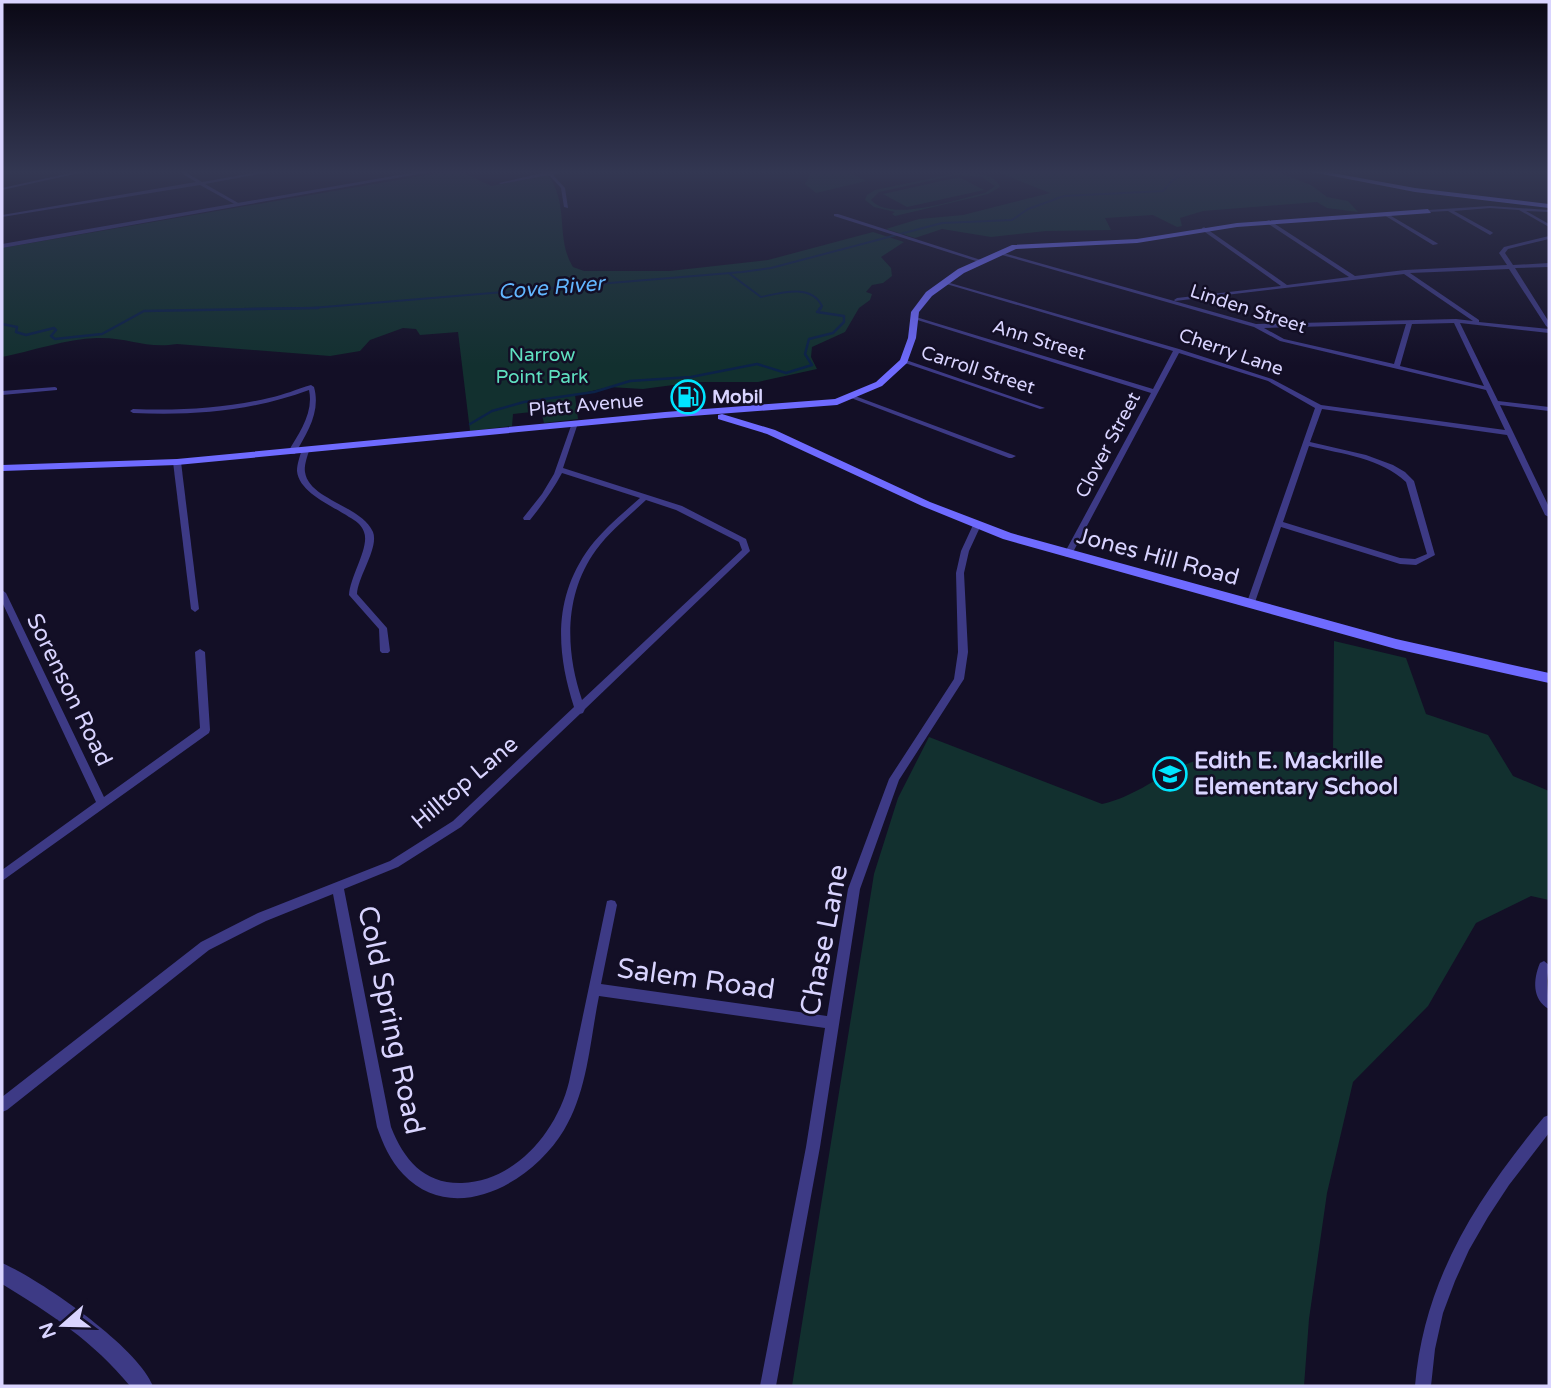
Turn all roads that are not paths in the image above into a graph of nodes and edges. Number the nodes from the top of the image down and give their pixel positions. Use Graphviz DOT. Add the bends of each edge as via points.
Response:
graph roads {
  1 [pos="55,237"];
  2 [pos="899,237"];
  3 [pos="1161,237"];
  4 [pos="1215,237"];
  5 [pos="1291,237"];
  6 [pos="1423,237"];
  7 [pos="1549,237"];
  8 [pos="1435,244"];
  9 [pos="2,246"];
  10 [pos="998,253"];
  11 [pos="981,261"];
  12 [pos="1549,265"];
  13 [pos="1511,267"];
  14 [pos="1405,272"];
  15 [pos="1354,278"];
  16 [pos="945,282"];
  17 [pos="1287,287"];
  18 [pos="1172,301"];
  19 [pos="914,318"];
  20 [pos="1456,321"];
  21 [pos="1409,323"];
  22 [pos="1480,323"];
  23 [pos="1256,326"];
  24 [pos="1549,328"];
  25 [pos="1177,350"];
  26 [pos="904,362"];
  27 [pos="1396,367"];
  28 [pos="55,389"];
  29 [pos="1489,389"];
  30 [pos="1154,392"];
  31 [pos="2,393"];
  32 [pos="853,397"];
  33 [pos="1496,403"];
  34 [pos="786,407"];
  35 [pos="1319,407"];
  36 [pos="1042,408"];
  37 [pos="1549,409"];
  38 [pos="133,411"];
  39 [pos="699,414"];
  40 [pos="575,423"];
  41 [pos="771,432"];
  42 [pos="1510,433"];
  43 [pos="1308,444"];
  44 [pos="305,451"];
  45 [pos="292,452"];
  46 [pos="1012,456"];
  47 [pos="177,462"];
  48 [pos="3,469"];
  49 [pos="561,470"];
  50 [pos="646,497"];
  51 [pos="1549,515"];
  52 [pos="527,518"];
  53 [pos="1280,524"];
  54 [pos="977,526"];
  55 [pos="1068,554"];
  56 [pos="3,599"];
  57 [pos="1250,605"];
  58 [pos="195,609"];
  59 [pos="384,651"];
  60 [pos="200,652"];
  61 [pos="1549,678"];
  62 [pos="580,710"];
  63 [pos="102,803"];
  64 [pos="2,876"];
  65 [pos="338,887"];
  66 [pos="611,905"];
  67 [pos="1544,967"];
  68 [pos="594,989"];
  69 [pos="1549,1003"];
  70 [pos="832,1023"];
  71 [pos="2,1105"];
  72 [pos="1549,1122"];
  73 [pos="2,1273"];
  74 [pos="143,1386"];
  75 [pos="768,1386"];
  76 [pos="1423,1386"];
  1 -- 9 [label="street"];
  2 -- 11 [label="street"];
  3 -- 10 [label="main road" via="1036,244"];
  4 -- 17 [label="street"];
  5 -- 15 [label="street"];
  6 -- 8 [label="street"];
  7 -- 13 [label="street" via="1503,250"];
  10 -- 11 [label="main road"];
  10 -- 18 [label="street, Linden Street"];
  11 -- 16 [label="main road"];
  12 -- 13 [label="street"];
  13 -- 14 [label="street"];
  13 -- 24 [label="street"];
  14 -- 15 [label="street"];
  14 -- 22 [label="street"];
  15 -- 17 [label="street"];
  16 -- 19 [label="main road" via="923,299"];
  16 -- 25 [label="street, Cherry Lane"];
  17 -- 18 [label="street"];
  18 -- 23 [label="street, Linden Street"];
  19 -- 26 [label="main road"];
  19 -- 30 [label="street, Ann Street"];
  20 -- 21 [label="street"];
  20 -- 22 [label="street"];
  20 -- 29 [label="street"];
  21 -- 23 [label="street"];
  21 -- 27 [label="street"];
  22 -- 24 [label="street"];
  23 -- 27 [label="street, Linden Street" via="1282,340"];
  25 -- 30 [label="street, Clover Street"];
  25 -- 35 [label="street, Cherry Lane" via="1270,380"];
  26 -- 32 [label="main road, Platt Avenue" via="879,384"];
  26 -- 36 [label="street, Carroll Street"];
  27 -- 29 [label="street, Linden Street"];
  28 -- 31 [label="street"];
  29 -- 33 [label="street"];
  30 -- 55 [label="street, Clover Street"];
  32 -- 34 [label="main road, Platt Avenue"];
  32 -- 46 [label="street"];
  33 -- 37 [label="street"];
  33 -- 42 [label="street"];
  34 -- 39 [label="main road, Platt Avenue"];
  34 -- 41 [label="main road"];
  35 -- 42 [label="street, Cherry Lane"];
  35 -- 43 [label="street"];
  38 -- 45 [label="street" via="154,413 285,399 311,387 314,408"];
  39 -- 40 [label="main road, Platt Avenue"];
  39 -- 41 [label="main road, Jones Hill Road" via="736,419"];
  40 -- 44 [label="main road, Platt Avenue"];
  40 -- 49 [label="street"];
  41 -- 54 [label="main road, Jones Hill Road"];
  42 -- 51 [label="street"];
  43 -- 53 [label="street"];
  43 -- 53 [label="street" via="1387,465 1406,475 1431,555 1416,562 1400,561"];
  44 -- 45 [label="main road, Platt Avenue"];
  44 -- 59 [label="street" via="301,470 305,481 369,532 353,595 383,628"];
  45 -- 47 [label="main road, Platt Avenue"];
  47 -- 48 [label="main road, Platt Avenue"];
  47 -- 58 [label="street"];
  49 -- 50 [label="street, Hilltop Lane"];
  49 -- 52 [label="street" via="549,493"];
  50 -- 62 [label="street" via="593,549 573,584 564,640 566,666"];
  50 -- 62 [label="street, Hilltop Lane" via="716,525 743,541 746,551"];
  53 -- 57 [label="street"];
  54 -- 55 [label="main road, Jones Hill Road"];
  54 -- 70 [label="street, Chase Lane" via="960,573 963,652 959,679 906,756 873,832 854,888"];
  55 -- 57 [label="main road, Jones Hill Road"];
  56 -- 63 [label="street, Sorenson Road"];
  57 -- 61 [label="main road, Jones Hill Road" via="1407,647"];
  60 -- 63 [label="street" via="205,730"];
  62 -- 65 [label="street, Hilltop Lane" via="457,824 394,864"];
  63 -- 64 [label="street"];
  65 -- 68 [label="street, Cold Spring Road" via="384,1127 398,1159 435,1187 468,1191 487,1186 510,1176 547,1144 568,1108"];
  65 -- 71 [label="street, Hilltop Lane" via="262,916 205,946"];
  66 -- 68 [label="street, Cold Spring Road"];
  67 -- 69 [label="street" via="1540,979"];
  68 -- 70 [label="street, Salem Road"];
  70 -- 75 [label="street, Chase Lane"];
  72 -- 76 [label="street" via="1514,1163 1452,1270 1432,1322"];
  73 -- 74 [label="street" via="99,1336"];
}
